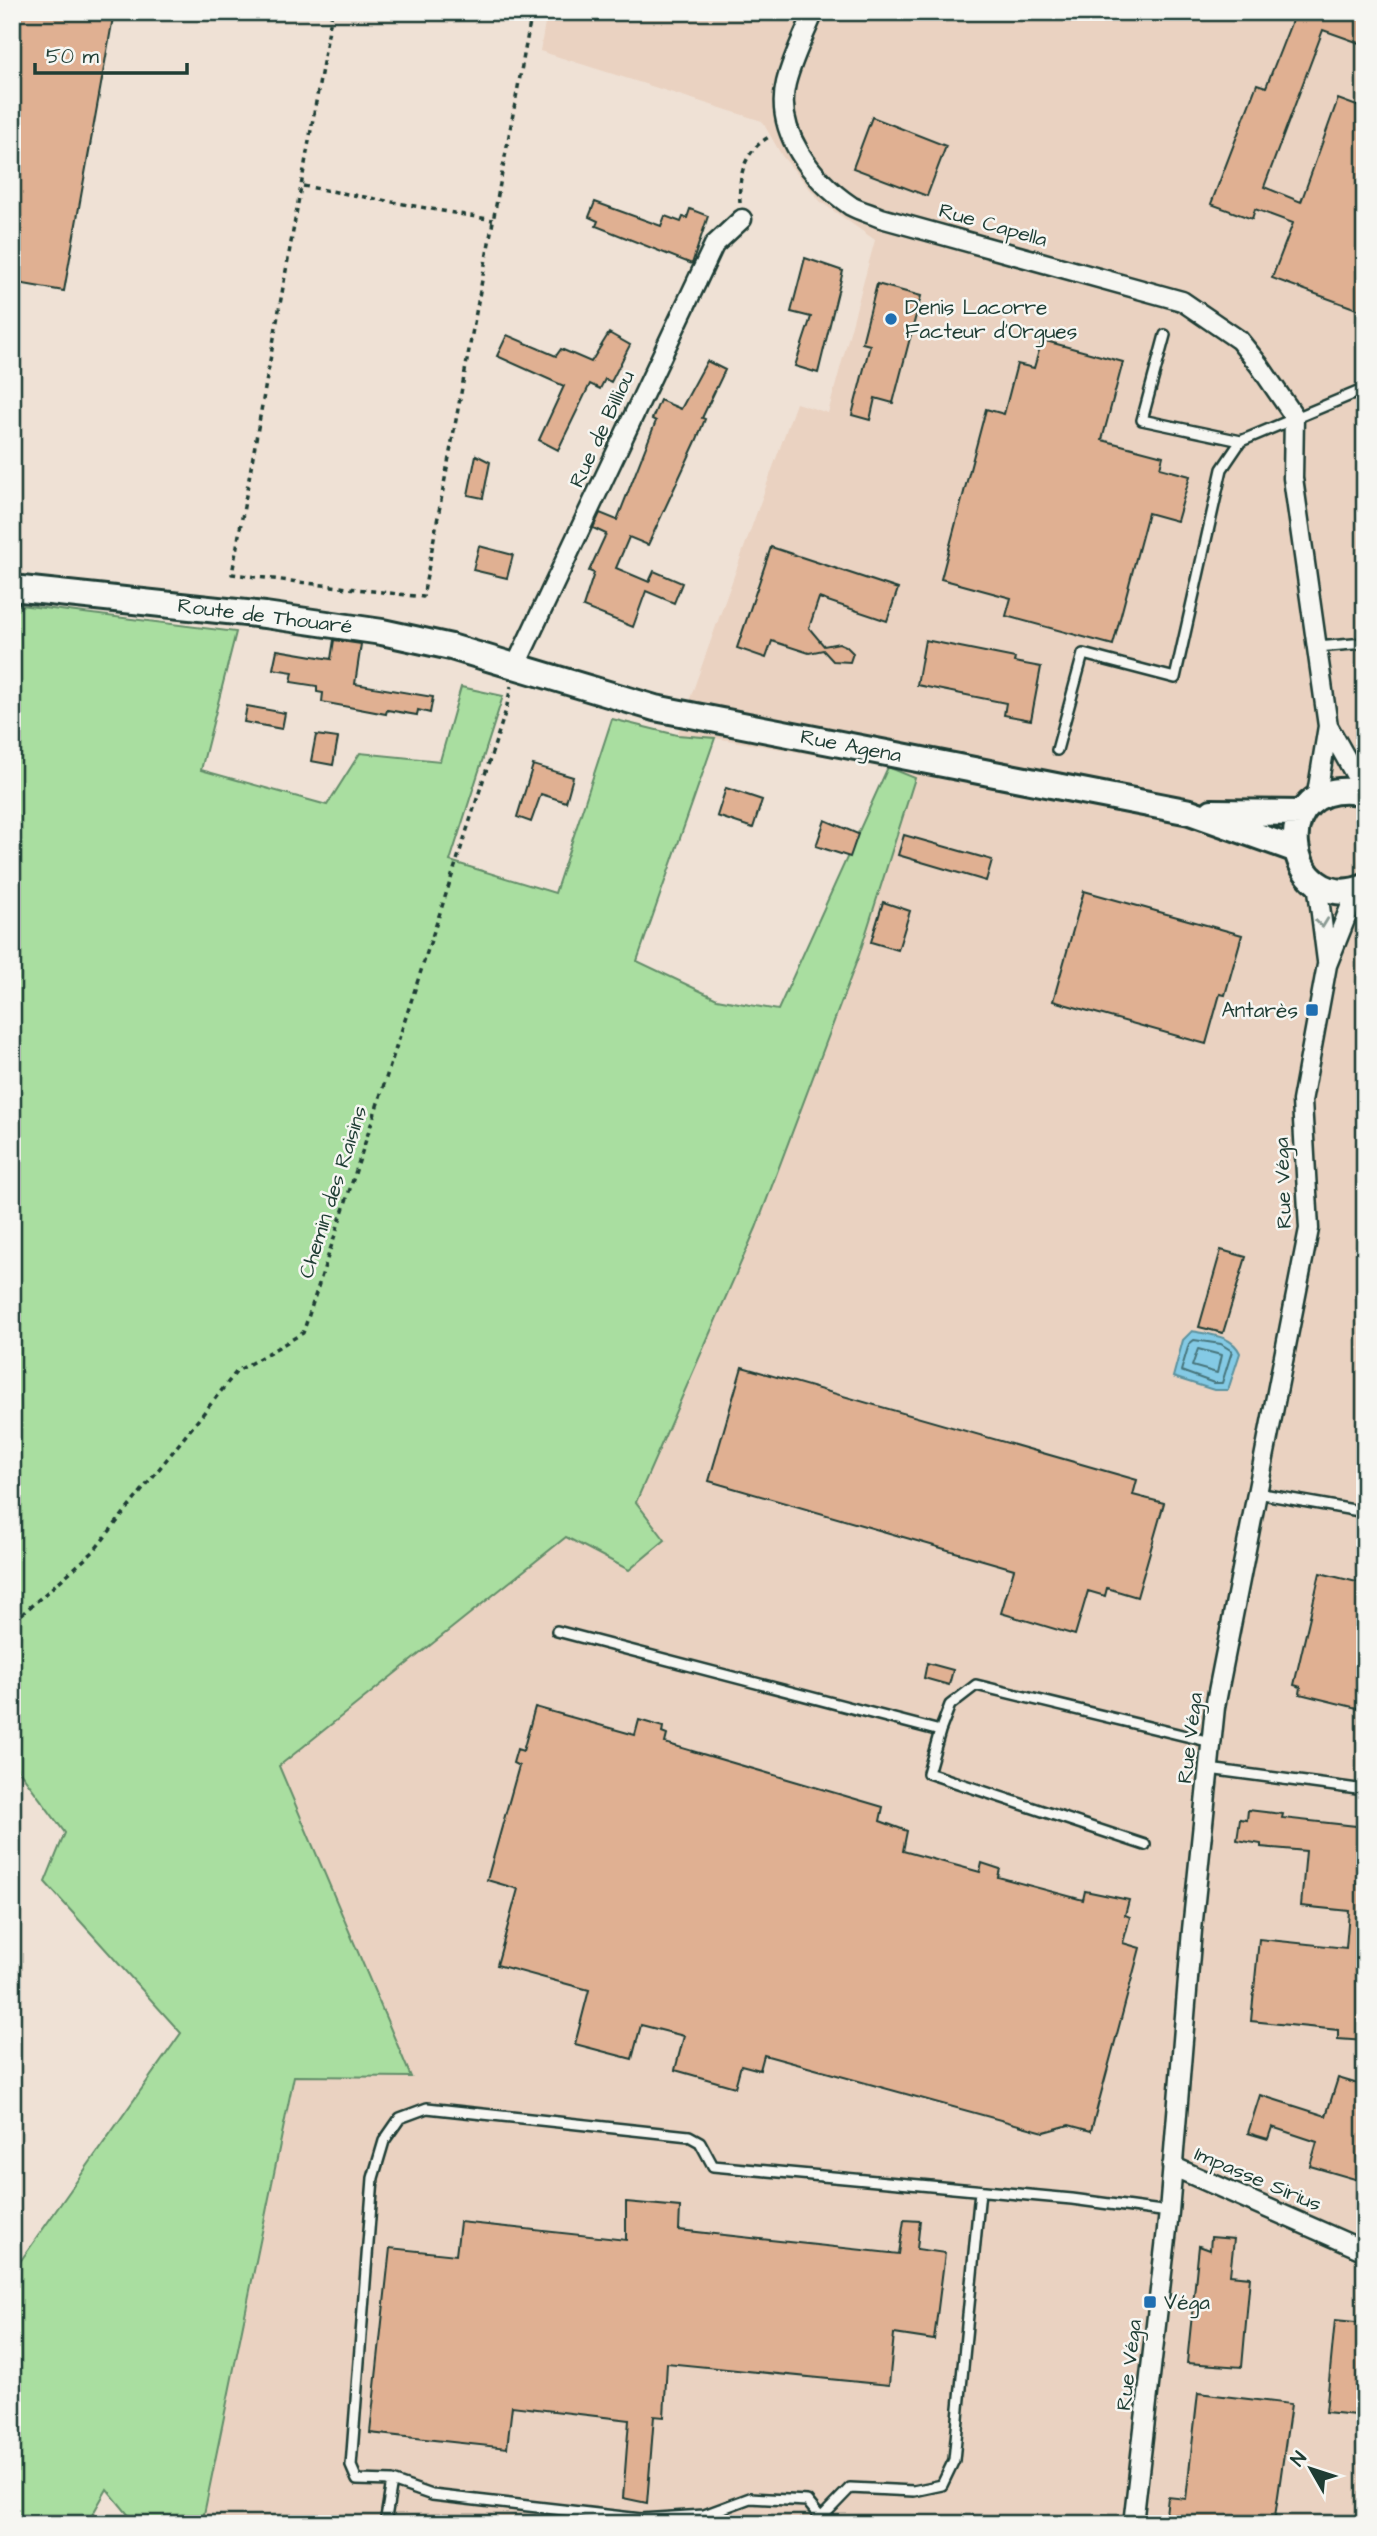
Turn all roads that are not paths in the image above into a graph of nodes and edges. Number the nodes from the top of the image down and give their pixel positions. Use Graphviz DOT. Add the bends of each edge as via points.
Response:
graph roads {
  1 [pos="814,12"];
  2 [pos="742,219"];
  3 [pos="1165,335"];
  4 [pos="1365,389"];
  5 [pos="1294,416"];
  6 [pos="1241,441"];
  7 [pos="12,587"];
  8 [pos="1365,643"];
  9 [pos="1317,647"];
  10 [pos="514,667"];
  11 [pos="1328,726"];
  12 [pos="1057,750"];
  13 [pos="1365,792"];
  14 [pos="1309,806"];
  15 [pos="1190,812"];
  16 [pos="1294,849"];
  17 [pos="1317,882"];
  18 [pos="1361,889"];
  19 [pos="1327,965"];
  20 [pos="1257,1493"];
  21 [pos="1365,1512"];
  22 [pos="557,1631"];
  23 [pos="940,1731"];
  24 [pos="1211,1742"];
  25 [pos="1209,1769"];
  26 [pos="1365,1790"];
  27 [pos="1145,1844"];
  28 [pos="1172,2166"];
  29 [pos="980,2191"];
  30 [pos="1169,2212"];
  31 [pos="1365,2250"];
  32 [pos="392,2481"];
  33 [pos="824,2521"];
  34 [pos="385,2524"];
  35 [pos="1133,2524"];
  1 -- 5 [label="street, Rue Capella" via="785,86 788,130 804,160 830,188 853,207 881,218 1182,301 1239,340"];
  2 -- 10 [label="street, Rue de Billiou" via="714,245"];
  3 -- 6 [label="lane" via="1142,420"];
  4 -- 5 [label="lane"];
  5 -- 6 [label="lane"];
  5 -- 9 [label="street" via="1293,478"];
  6 -- 12 [label="lane" via="1222,469 1175,678 1083,654"];
  7 -- 10 [label="main road, Route de Thouaré" via="350,626"];
  8 -- 9 [label="lane"];
  9 -- 11 [label="street"];
  10 -- 15 [label="main road, Rue Agena" via="654,708"];
  11 -- 13 [label="street"];
  11 -- 14 [label="street"];
  13 -- 14 [label="main road, Rue Agena" via="1347,790"];
  14 -- 15 [label="main road, Rue Agena"];
  14 -- 16 [label="main road" via="1295,830"];
  15 -- 16 [label="main road, Rue Agena"];
  16 -- 17 [label="main road" via="1300,864"];
  17 -- 18 [label="main road" via="1342,891"];
  17 -- 19 [label="street, Rue Véga, one-way"];
  18 -- 19 [label="street, Rue Véga"];
  19 -- 20 [label="street, Rue Véga" via="1302,1101 1309,1229"];
  20 -- 21 [label="lane"];
  20 -- 24 [label="street, Rue Véga"];
  22 -- 23 [label="lane"];
  23 -- 24 [label="lane" via="950,1705 976,1685"];
  23 -- 27 [label="lane" via="928,1773"];
  24 -- 25 [label="street, Rue Véga"];
  25 -- 26 [label="lane"];
  25 -- 28 [label="street, Rue Véga"];
  28 -- 30 [label="street, Rue Véga"];
  28 -- 31 [label="street, Impasse Sirius"];
  29 -- 30 [label="lane"];
  29 -- 32 [label="lane" via="713,2166 700,2142 689,2136 427,2108 400,2118 384,2140 373,2178 351,2466 357,2480"];
  29 -- 33 [label="lane" via="954,2460 942,2485 914,2491 850,2488"];
  30 -- 35 [label="street, Rue Véga"];
  32 -- 33 [label="lane" via="432,2494 641,2519 704,2515 750,2498 792,2499 807,2501"];
  32 -- 34 [label="lane"];
}
